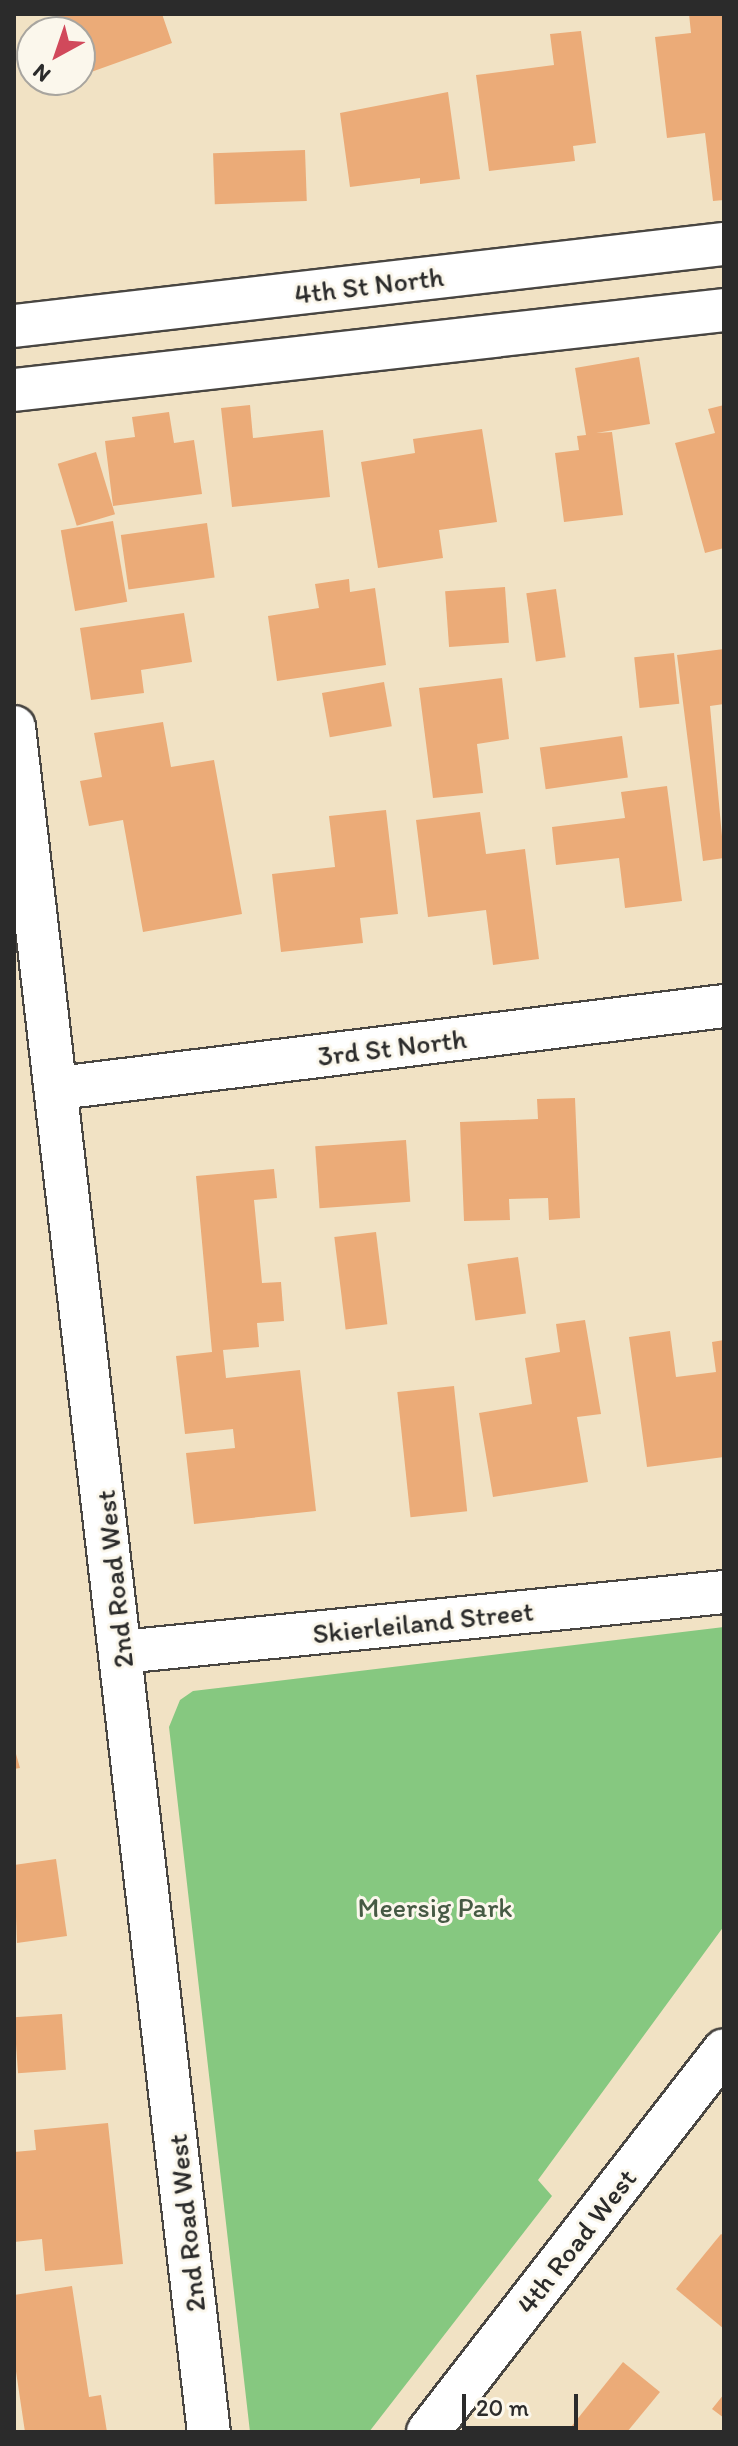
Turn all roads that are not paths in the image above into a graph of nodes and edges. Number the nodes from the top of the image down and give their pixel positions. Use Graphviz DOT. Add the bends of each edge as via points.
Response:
graph roads {
  1 [pos="724,244"];
  2 [pos="724,310"];
  3 [pos="14,326"];
  4 [pos="14,390"];
  5 [pos="14,727"];
  6 [pos="724,1006"];
  7 [pos="59,1088"];
  8 [pos="724,1592"];
  9 [pos="122,1652"];
  10 [pos="724,2050"];
  11 [pos="209,2432"];
  12 [pos="428,2432"];
  1 -- 3 [label="street, 4th St North"];
  2 -- 4 [label="street"];
  5 -- 7 [label="street, 2nd Road West"];
  6 -- 7 [label="street, 3rd St North"];
  7 -- 9 [label="street, 2nd Road West"];
  8 -- 9 [label="street, Skierleiland Street"];
  9 -- 11 [label="street, 2nd Road West"];
  10 -- 12 [label="street, 4th Road West"];
}
